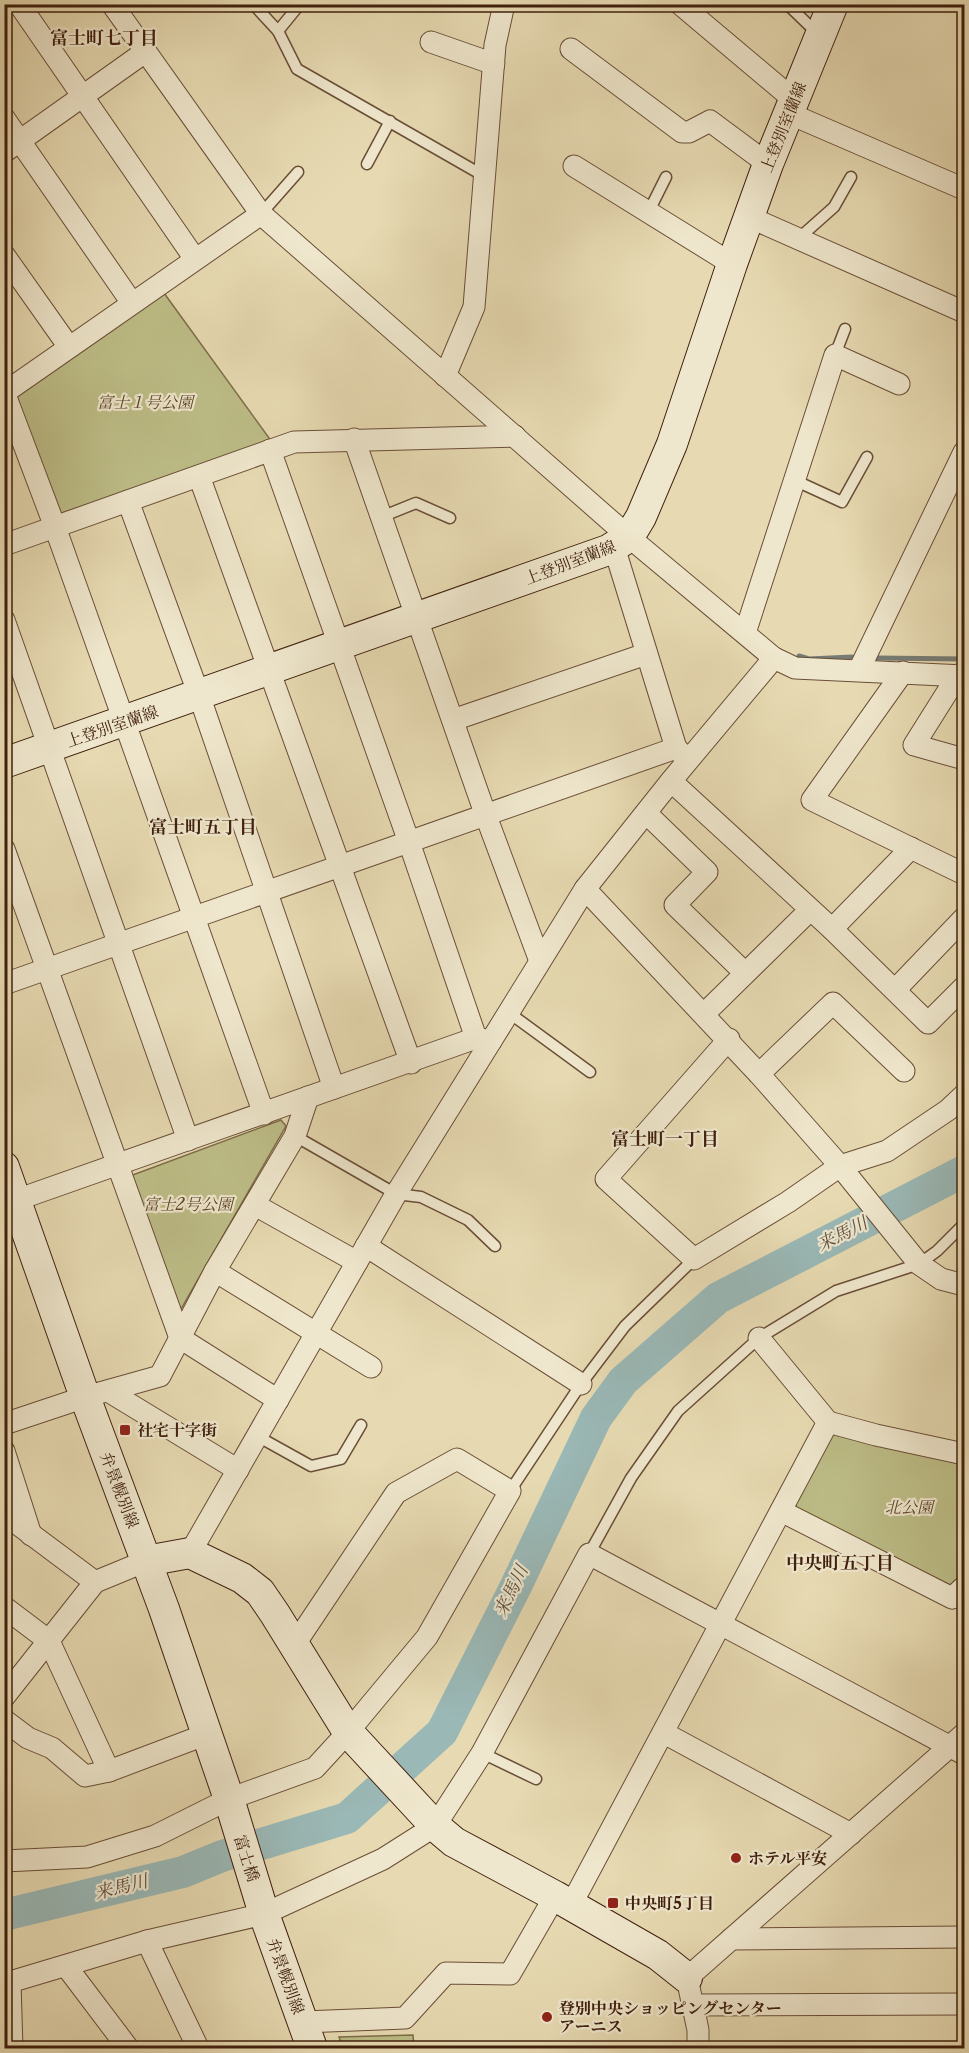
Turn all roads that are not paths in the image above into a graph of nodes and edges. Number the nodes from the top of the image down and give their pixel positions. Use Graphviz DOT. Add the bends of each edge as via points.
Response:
graph roads {
  1 [pos="19,4"];
  2 [pos="112,4"];
  3 [pos="253,4"];
  4 [pos="300,4"];
  5 [pos="504,4"];
  6 [pos="680,4"];
  7 [pos="787,4"];
  8 [pos="833,4"];
  9 [pos="278,31"];
  10 [pos="820,36"];
  11 [pos="431,42"];
  12 [pos="571,49"];
  13 [pos="145,52"];
  14 [pos="494,64"];
  15 [pos="83,96"];
  16 [pos="791,106"];
  17 [pos="4,118"];
  18 [pos="390,122"];
  19 [pos="12,146"];
  20 [pos="367,164"];
  21 [pos="768,164"];
  22 [pos="574,166"];
  23 [pos="298,172"];
  24 [pos="484,176"];
  25 [pos="666,177"];
  26 [pos="851,177"];
  27 [pos="964,189"];
  28 [pos="649,211"];
  29 [pos="261,214"];
  30 [pos="749,217"];
  31 [pos="798,239"];
  32 [pos="4,255"];
  33 [pos="195,259"];
  34 [pos="732,264"];
  35 [pos="132,303"];
  36 [pos="964,312"];
  37 [pos="845,329"];
  38 [pos="69,347"];
  39 [pos="835,356"];
  40 [pos="445,376"];
  41 [pos="899,384"];
  42 [pos="5,393"];
  43 [pos="515,436"];
  44 [pos="354,439"];
  45 [pos="270,450"];
  46 [pos="964,452"];
  47 [pos="867,458"];
  48 [pos="199,476"];
  49 [pos="794,480"];
  50 [pos="128,501"];
  51 [pos="381,517"];
  52 [pos="450,518"];
  53 [pos="55,527"];
  54 [pos="621,542"];
  55 [pos="4,545"];
  56 [pos="417,618"];
  57 [pos="4,620"];
  58 [pos="745,633"];
  59 [pos="338,646"];
  60 [pos="646,654"];
  61 [pos="774,658"];
  62 [pos="270,670"];
  63 [pos="858,670"];
  64 [pos="903,672"];
  65 [pos="961,676"];
  66 [pos="199,695"];
  67 [pos="453,720"];
  68 [pos="123,722"];
  69 [pos="50,748"];
  70 [pos="682,754"];
  71 [pos="964,759"];
  72 [pos="4,764"];
  73 [pos="671,781"];
  74 [pos="646,813"];
  75 [pos="486,816"];
  76 [pos="409,842"];
  77 [pos="911,848"];
  78 [pos="4,849"];
  79 [pos="341,866"];
  80 [pos="964,874"];
  81 [pos="585,890"];
  82 [pos="266,892"];
  83 [pos="810,910"];
  84 [pos="193,918"];
  85 [pos="964,918"];
  86 [pos="832,929"];
  87 [pos="120,943"];
  88 [pos="540,960"];
  89 [pos="47,969"];
  90 [pos="745,973"];
  91 [pos="4,984"];
  92 [pos="964,987"];
  93 [pos="895,990"];
  94 [pos="508,1012"];
  95 [pos="704,1014"];
  96 [pos="483,1039"];
  97 [pos="729,1040"];
  98 [pos="411,1063"];
  99 [pos="904,1071"];
  100 [pos="590,1072"];
  101 [pos="759,1074"];
  102 [pos="334,1088"];
  103 [pos="964,1095"];
  104 [pos="308,1096"];
  105 [pos="264,1114"];
  106 [pos="294,1136"];
  107 [pos="188,1140"];
  108 [pos="118,1164"];
  109 [pos="4,1167"];
  110 [pos="844,1172"];
  111 [pos="396,1194"];
  112 [pos="11,1203"];
  113 [pos="255,1205"];
  114 [pos="964,1224"];
  115 [pos="495,1246"];
  116 [pos="362,1254"];
  117 [pos="694,1259"];
  118 [pos="920,1264"];
  119 [pos="215,1271"];
  120 [pos="964,1285"];
  121 [pos="316,1334"];
  122 [pos="180,1338"];
  123 [pos="759,1338"];
  124 [pos="371,1367"];
  125 [pos="581,1384"];
  126 [pos="96,1394"];
  127 [pos="278,1400"];
  128 [pos="828,1422"];
  129 [pos="4,1424"];
  130 [pos="362,1425"];
  131 [pos="257,1436"];
  132 [pos="4,1451"];
  133 [pos="964,1454"];
  134 [pos="238,1470"];
  135 [pos="510,1491"];
  136 [pos="781,1511"];
  137 [pos="4,1514"];
  138 [pos="31,1535"];
  139 [pos="190,1553"];
  140 [pos="589,1554"];
  141 [pos="146,1561"];
  142 [pos="95,1582"];
  143 [pos="964,1587"];
  144 [pos="4,1607"];
  145 [pos="721,1623"];
  146 [pos="50,1641"];
  147 [pos="296,1644"];
  148 [pos="4,1697"];
  149 [pos="4,1720"];
  150 [pos="664,1733"];
  151 [pos="207,1734"];
  152 [pos="354,1738"];
  153 [pos="960,1745"];
  154 [pos="482,1753"];
  155 [pos="109,1771"];
  156 [pos="536,1779"];
  157 [pos="231,1806"];
  158 [pos="429,1819"];
  159 [pos="851,1834"];
  160 [pos="4,1861"];
  161 [pos="563,1901"];
  162 [pos="263,1908"];
  163 [pos="964,1937"];
  164 [pos="731,1939"];
  165 [pos="147,1941"];
  166 [pos="66,1966"];
  167 [pos="7,1982"];
  168 [pos="690,1991"];
  169 [pos="964,2004"];
  170 [pos="307,2035"];
  171 [pos="12,2049"];
  172 [pos="128,2049"];
  173 [pos="198,2049"];
  174 [pos="698,2049"];
  1 -- 15 [label="street"];
  2 -- 13 [label="street"];
  3 -- 9 [label="lane"];
  4 -- 9 [label="lane"];
  5 -- 14 [label="street"];
  6 -- 16 [label="street"];
  7 -- 10 [label="lane"];
  8 -- 10 [label="main road, 上登別室蘭線"];
  9 -- 18 [label="lane" via="297,69"];
  10 -- 16 [label="main road, 上登別室蘭線"];
  11 -- 14 [label="street"];
  12 -- 21 [label="street" via="682,132 710,121"];
  13 -- 15 [label="street"];
  13 -- 29 [label="street"];
  14 -- 24 [label="street"];
  15 -- 19 [label="street"];
  15 -- 33 [label="street"];
  16 -- 21 [label="main road, 上登別室蘭線"];
  16 -- 27 [label="street"];
  17 -- 19 [label="street"];
  18 -- 20 [label="lane"];
  18 -- 24 [label="lane"];
  19 -- 35 [label="street"];
  21 -- 30 [label="main road, 上登別室蘭線"];
  22 -- 28 [label="street"];
  23 -- 29 [label="lane"];
  24 -- 40 [label="street" via="474,307"];
  25 -- 28 [label="lane"];
  26 -- 31 [label="lane" via="834,207"];
  28 -- 34 [label="street"];
  29 -- 33 [label="street"];
  29 -- 40 [label="street"];
  30 -- 31 [label="street"];
  30 -- 34 [label="main road, 上登別室蘭線"];
  31 -- 36 [label="street"];
  32 -- 38 [label="street"];
  33 -- 35 [label="street"];
  34 -- 54 [label="main road, 上登別室蘭線" via="672,444 641,517"];
  35 -- 38 [label="street"];
  37 -- 39 [label="lane"];
  38 -- 42 [label="street"];
  39 -- 41 [label="street"];
  39 -- 49 [label="street"];
  40 -- 43 [label="street"];
  42 -- 53 [label="street"];
  43 -- 44 [label="street"];
  43 -- 54 [label="street"];
  44 -- 45 [label="street" via="294,442"];
  44 -- 51 [label="street"];
  45 -- 48 [label="street"];
  45 -- 59 [label="street"];
  46 -- 63 [label="street"];
  47 -- 49 [label="lane" via="842,502"];
  48 -- 50 [label="street"];
  48 -- 62 [label="street"];
  49 -- 58 [label="street"];
  50 -- 53 [label="street"];
  50 -- 66 [label="street"];
  51 -- 52 [label="lane" via="416,503"];
  51 -- 56 [label="street"];
  53 -- 55 [label="street"];
  53 -- 68 [label="street"];
  54 -- 56 [label="main road, 上登別室蘭線"];
  54 -- 58 [label="street"];
  54 -- 60 [label="street"];
  56 -- 59 [label="main road, 上登別室蘭線"];
  56 -- 67 [label="street"];
  57 -- 69 [label="street"];
  58 -- 61 [label="street"];
  59 -- 62 [label="main road, 上登別室蘭線"];
  59 -- 76 [label="street"];
  60 -- 67 [label="street"];
  60 -- 70 [label="street"];
  61 -- 63 [label="street" via="795,668"];
  61 -- 70 [label="street"];
  62 -- 66 [label="main road, 上登別室蘭線"];
  62 -- 79 [label="street"];
  63 -- 64 [label="street"];
  64 -- 65 [label="street"];
  64 -- 77 [label="street" via="812,800"];
  65 -- 71 [label="street" via="914,745"];
  66 -- 68 [label="main road, 上登別室蘭線"];
  66 -- 82 [label="street"];
  67 -- 75 [label="street"];
  68 -- 69 [label="main road, 上登別室蘭線"];
  68 -- 84 [label="street"];
  69 -- 72 [label="main road, 上登別室蘭線"];
  69 -- 87 [label="street"];
  70 -- 73 [label="street"];
  70 -- 75 [label="street"];
  73 -- 74 [label="street"];
  73 -- 83 [label="street"];
  74 -- 81 [label="street"];
  74 -- 90 [label="street" via="707,872 675,905"];
  75 -- 76 [label="street"];
  75 -- 88 [label="street"];
  76 -- 79 [label="street"];
  76 -- 96 [label="street"];
  77 -- 80 [label="street"];
  77 -- 86 [label="street"];
  78 -- 89 [label="street"];
  79 -- 82 [label="street"];
  79 -- 98 [label="street"];
  81 -- 88 [label="street"];
  81 -- 95 [label="street"];
  82 -- 84 [label="street"];
  82 -- 102 [label="street"];
  83 -- 86 [label="street"];
  83 -- 90 [label="street"];
  84 -- 87 [label="street"];
  84 -- 105 [label="street"];
  85 -- 93 [label="street"];
  86 -- 93 [label="street"];
  87 -- 89 [label="street"];
  87 -- 107 [label="street"];
  88 -- 94 [label="street"];
  89 -- 91 [label="street"];
  89 -- 108 [label="street"];
  90 -- 95 [label="street"];
  92 -- 93 [label="street" via="928,1023"];
  94 -- 96 [label="street"];
  94 -- 100 [label="lane"];
  95 -- 97 [label="street"];
  96 -- 98 [label="street"];
  96 -- 111 [label="street"];
  97 -- 101 [label="street"];
  97 -- 117 [label="street" via="606,1179"];
  98 -- 102 [label="street"];
  99 -- 101 [label="street" via="833,1003"];
  101 -- 110 [label="street"];
  102 -- 104 [label="street"];
  103 -- 110 [label="street" via="888,1151"];
  104 -- 105 [label="street"];
  104 -- 106 [label="street"];
  105 -- 107 [label="street"];
  106 -- 111 [label="lane"];
  106 -- 113 [label="street"];
  107 -- 108 [label="street"];
  108 -- 112 [label="street"];
  108 -- 122 [label="street"];
  109 -- 112 [label="main road, 弁景幌別線"];
  110 -- 117 [label="street"];
  110 -- 118 [label="street"];
  111 -- 115 [label="lane" via="421,1197 468,1220"];
  111 -- 116 [label="street"];
  112 -- 126 [label="main road, 弁景幌別線"];
  113 -- 116 [label="street"];
  113 -- 119 [label="street"];
  114 -- 118 [label="lane"];
  116 -- 121 [label="street"];
  116 -- 125 [label="street"];
  117 -- 125 [label="lane" via="625,1326"];
  118 -- 120 [label="street" via="941,1279"];
  118 -- 123 [label="lane" via="836,1291"];
  119 -- 121 [label="street"];
  119 -- 122 [label="street"];
  121 -- 124 [label="street"];
  121 -- 127 [label="street"];
  122 -- 126 [label="street" via="160,1376"];
  122 -- 127 [label="street"];
  123 -- 128 [label="street"];
  123 -- 140 [label="lane" via="678,1411 631,1478"];
  125 -- 135 [label="lane"];
  126 -- 129 [label="street"];
  126 -- 134 [label="street"];
  126 -- 141 [label="main road, 弁景幌別線"];
  127 -- 131 [label="street"];
  128 -- 133 [label="street"];
  128 -- 136 [label="street"];
  130 -- 131 [label="lane" via="341,1459 311,1466"];
  131 -- 134 [label="street"];
  132 -- 138 [label="street"];
  134 -- 139 [label="street"];
  135 -- 147 [label="street" via="457,1459 396,1493"];
  135 -- 152 [label="street" via="427,1637"];
  136 -- 143 [label="street" via="952,1598"];
  136 -- 145 [label="street"];
  137 -- 138 [label="street"];
  138 -- 142 [label="street"];
  139 -- 141 [label="main road"];
  139 -- 147 [label="main road" via="242,1578 260,1592"];
  140 -- 145 [label="street"];
  140 -- 154 [label="street"];
  141 -- 142 [label="street"];
  141 -- 151 [label="main road, 弁景幌別線"];
  142 -- 146 [label="street"];
  144 -- 146 [label="street"];
  145 -- 150 [label="street"];
  145 -- 153 [label="street"];
  146 -- 148 [label="street"];
  146 -- 155 [label="street"];
  147 -- 152 [label="main road"];
  149 -- 155 [label="street" via="28,1738 52,1748 85,1776"];
  150 -- 159 [label="street"];
  150 -- 161 [label="street"];
  151 -- 155 [label="street"];
  151 -- 157 [label="main road, 弁景幌別線"];
  152 -- 157 [label="street" via="315,1768"];
  152 -- 158 [label="main road"];
  153 -- 159 [label="street"];
  154 -- 156 [label="lane"];
  154 -- 158 [label="street"];
  157 -- 160 [label="street" via="87,1857"];
  157 -- 162 [label="main road, 富士橋"];
  158 -- 161 [label="main road" via="454,1842"];
  158 -- 162 [label="street" via="383,1859"];
  159 -- 164 [label="street"];
  161 -- 168 [label="main road" via="658,1955"];
  161 -- 170 [label="street" via="510,1974 446,1973 405,2018"];
  162 -- 165 [label="street"];
  162 -- 170 [label="main road, 弁景幌別線"];
  163 -- 164 [label="street"];
  164 -- 168 [label="street"];
  165 -- 166 [label="street"];
  165 -- 173 [label="street"];
  166 -- 167 [label="street"];
  166 -- 172 [label="street"];
  167 -- 171 [label="street"];
  168 -- 169 [label="street"];
  168 -- 174 [label="street"];
}
